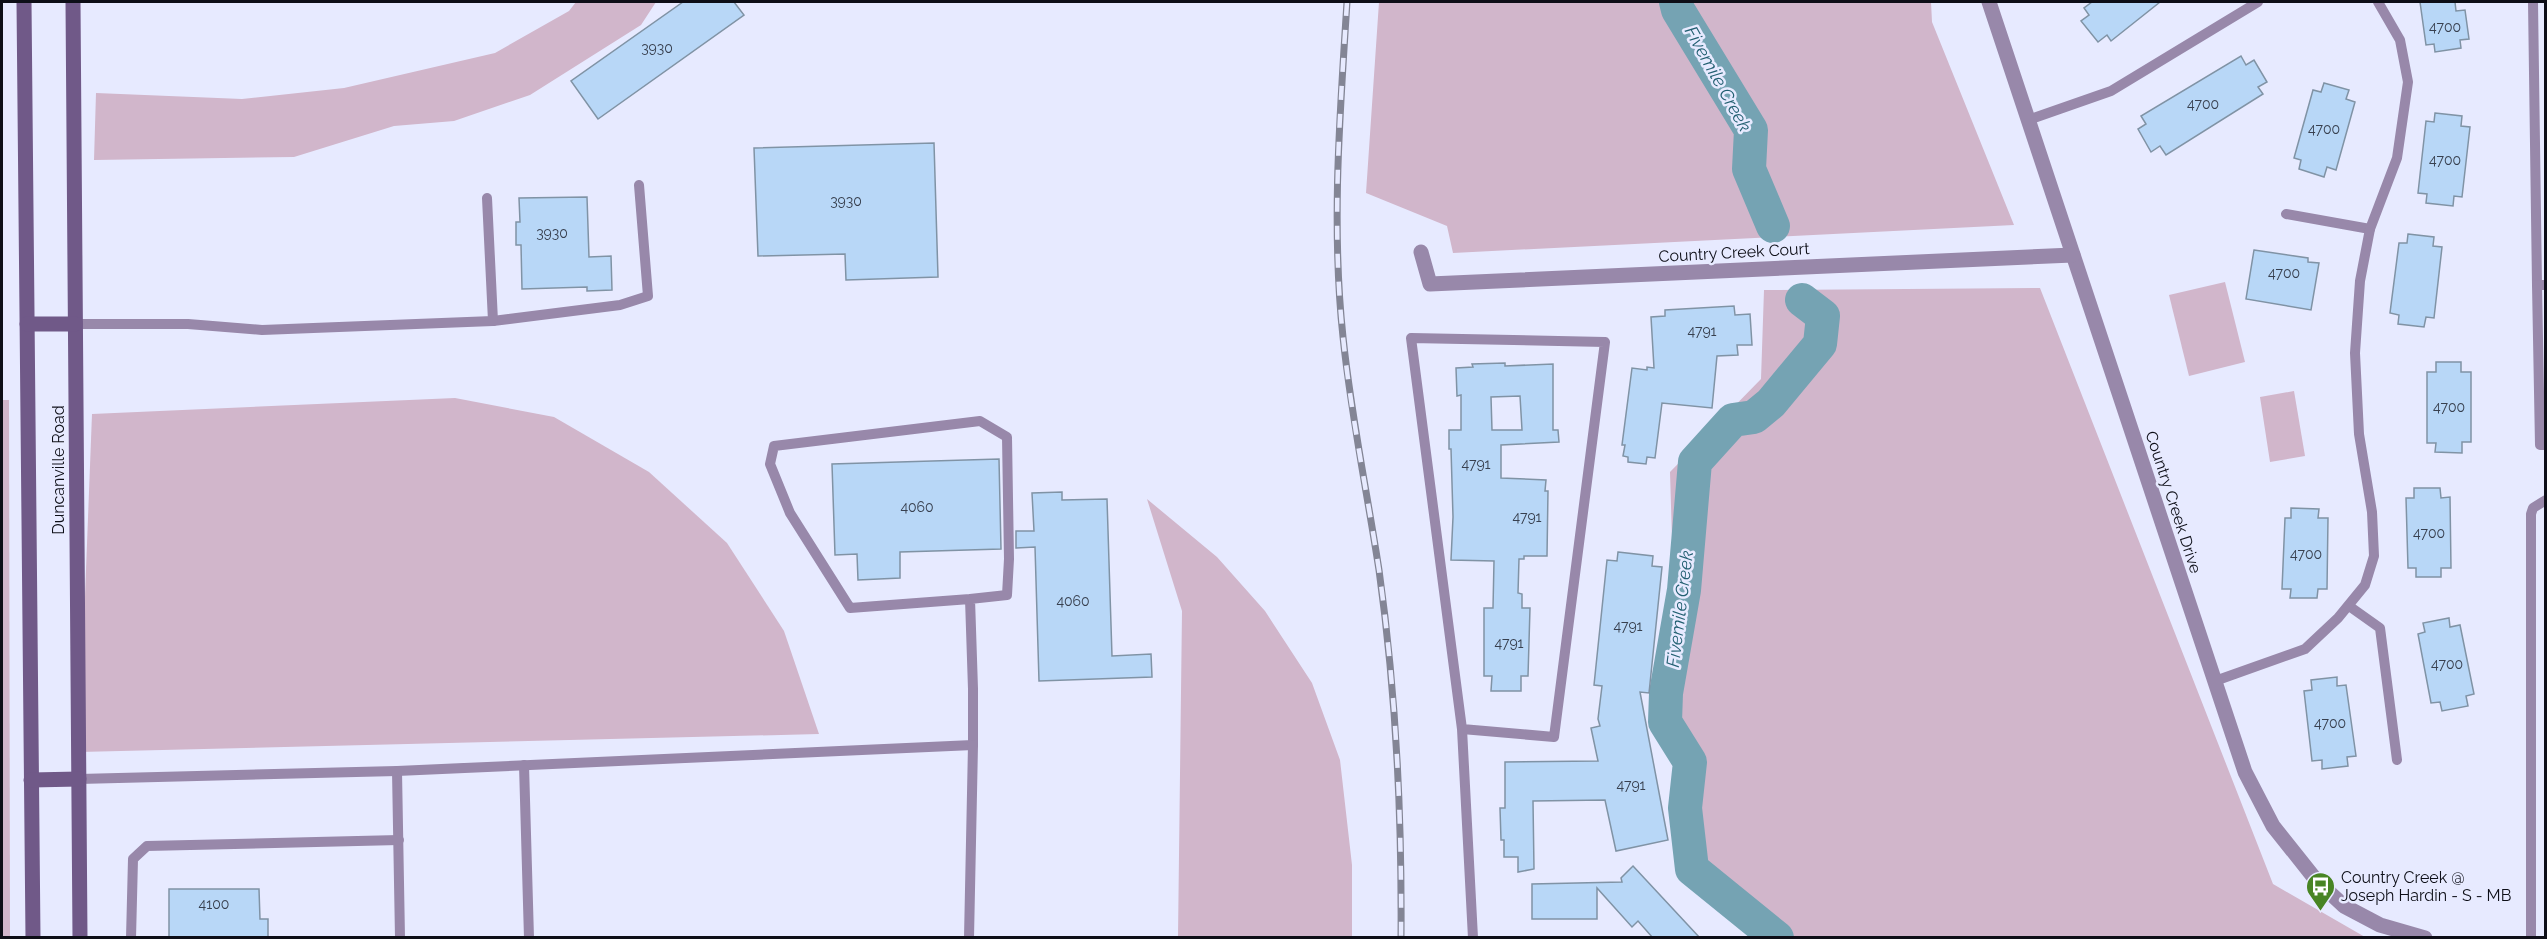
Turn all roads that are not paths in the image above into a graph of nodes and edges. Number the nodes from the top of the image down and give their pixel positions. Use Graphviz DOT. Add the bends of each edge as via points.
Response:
graph roads {
  1 [pos="24,2"];
  2 [pos="73,2"];
  3 [pos="1989,2"];
  4 [pos="2258,2"];
  5 [pos="2378,2"];
  6 [pos="2532,2"];
  7 [pos="2028,120"];
  8 [pos="639,185"];
  9 [pos="487,198"];
  10 [pos="2286,214"];
  11 [pos="2370,229"];
  12 [pos="1420,252"];
  13 [pos="2073,255"];
  14 [pos="2541,285"];
  15 [pos="493,321"];
  16 [pos="27,324"];
  17 [pos="75,324"];
  18 [pos="2546,445"];
  19 [pos="2546,500"];
  20 [pos="970,599"];
  21 [pos="2349,606"];
  22 [pos="2215,681"];
  23 [pos="1462,729"];
  24 [pos="973,746"];
  25 [pos="2397,760"];
  26 [pos="524,765"];
  27 [pos="397,771"];
  28 [pos="79,779"];
  29 [pos="31,780"];
  30 [pos="399,840"];
  31 [pos="33,938"];
  32 [pos="80,938"];
  33 [pos="130,938"];
  34 [pos="400,938"];
  35 [pos="529,938"];
  36 [pos="969,938"];
  37 [pos="1473,938"];
  38 [pos="2425,938"];
  39 [pos="2531,938"];
  1 -- 16 [label="main road, Duncanville Road"];
  2 -- 17 [label="main road, Duncanville Road"];
  3 -- 7 [label="street, Country Creek Drive"];
  4 -- 7 [label="lane" via="2111,91"];
  5 -- 11 [label="lane" via="2400,40 2408,82 2397,158"];
  6 -- 14 [label="lane"];
  7 -- 13 [label="street, Country Creek Drive"];
  8 -- 15 [label="lane" via="648,296 620,305"];
  9 -- 15 [label="lane"];
  10 -- 11 [label="lane"];
  11 -- 21 [label="lane" via="2360,281 2355,353 2359,434 2372,512 2374,556 2365,585"];
  12 -- 13 [label="street, Country Creek Court" via="1430,284"];
  13 -- 22 [label="street, Country Creek Drive"];
  14 -- 18 [label="lane" via="2540,445"];
  15 -- 17 [label="lane" via="262,330 189,324"];
  16 -- 17 [label="main road"];
  16 -- 29 [label="main road, Duncanville Road"];
  17 -- 28 [label="main road, Duncanville Road"];
  19 -- 39 [label="lane" via="2533,508 2531,514"];
  20 -- 20 [label="lane" via="1007,595 1007,437 980,421 774,446 770,464 790,513 850,608"];
  20 -- 24 [label="lane"];
  21 -- 22 [label="lane" via="2305,649"];
  21 -- 25 [label="lane" via="2380,628"];
  22 -- 38 [label="street, Country Creek Drive" via="2245,772 2273,826 2316,880 2344,906 2380,925"];
  23 -- 23 [label="lane" via="1411,338 1605,342 1554,737"];
  23 -- 37 [label="lane"];
  24 -- 26 [label="lane"];
  24 -- 36 [label="lane"];
  26 -- 27 [label="lane"];
  26 -- 35 [label="lane"];
  27 -- 28 [label="lane"];
  27 -- 30 [label="lane"];
  28 -- 29 [label="main road"];
  28 -- 32 [label="main road, Duncanville Road"];
  29 -- 31 [label="main road, Duncanville Road"];
  30 -- 33 [label="lane" via="147,846 133,859"];
  30 -- 34 [label="lane"];
}
